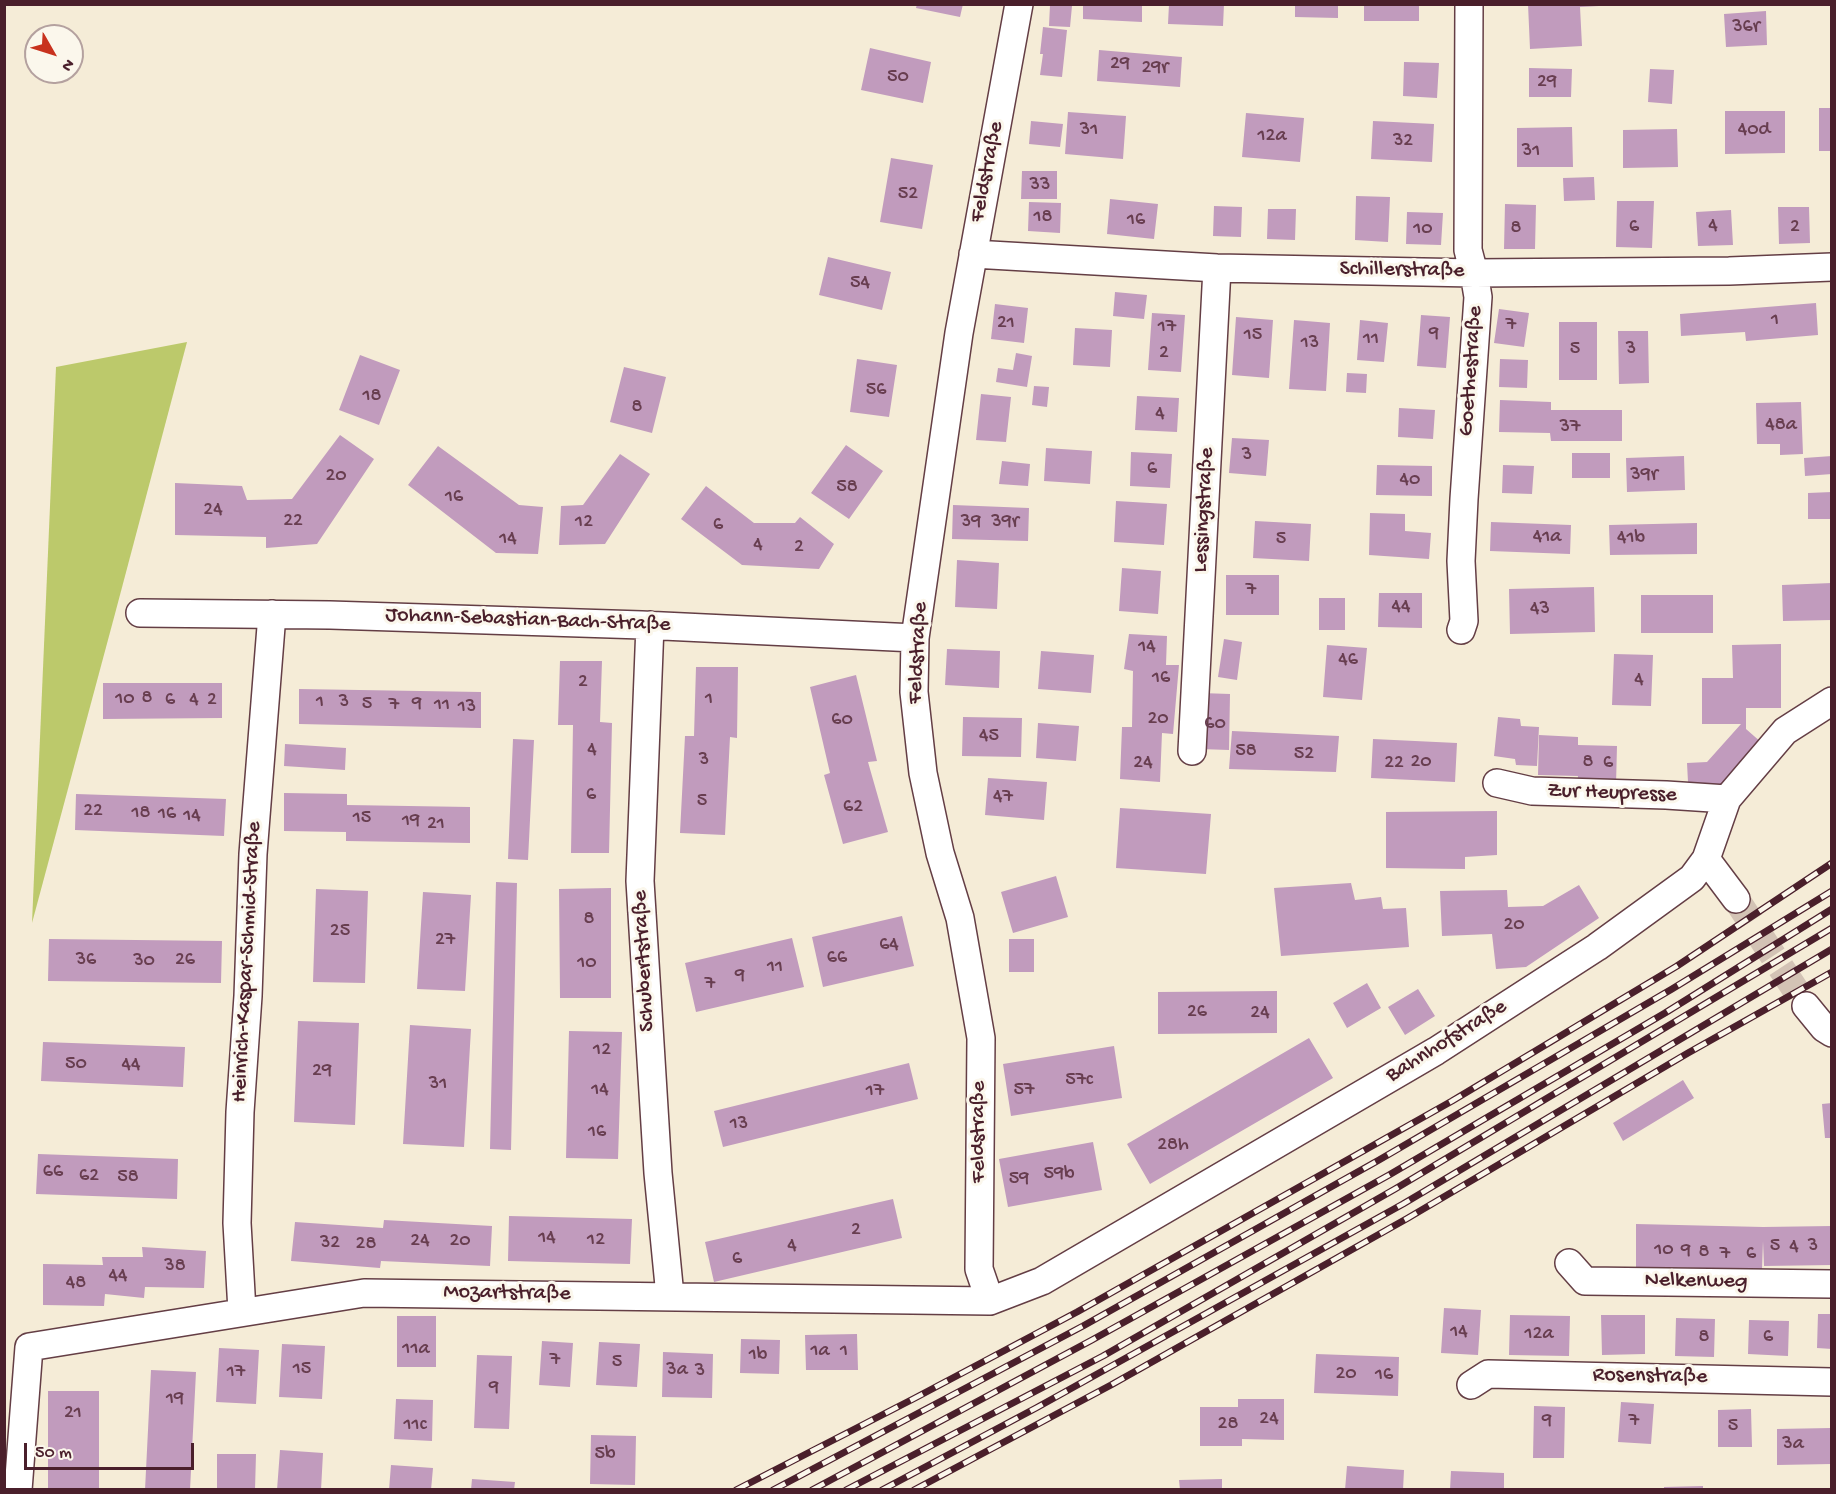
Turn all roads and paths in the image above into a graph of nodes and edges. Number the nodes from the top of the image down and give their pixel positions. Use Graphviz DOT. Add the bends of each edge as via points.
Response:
graph roads {
  1 [pos="1019,4"];
  2 [pos="1468,4"];
  3 [pos="973,254"];
  4 [pos="1832,267"];
  5 [pos="1217,268"];
  6 [pos="1474,273"];
  7 [pos="140,613"];
  8 [pos="272,614"];
  9 [pos="650,625"];
  10 [pos="1461,630"];
  11 [pos="915,638"];
  12 [pos="1832,701"];
  13 [pos="1192,751"];
  14 [pos="1497,783"];
  15 [pos="1727,799"];
  16 [pos="1706,859"];
  17 [pos="1736,899"];
  18 [pos="1806,1006"];
  19 [pos="1832,1033"];
  20 [pos="1569,1263"];
  21 [pos="1832,1284"];
  22 [pos="670,1296"];
  23 [pos="990,1301"];
  24 [pos="242,1311"];
  25 [pos="1832,1382"];
  26 [pos="1471,1385"];
  27 [pos="18,1490"];
  1 -- 3 [label="street, Feldstraße"];
  2 -- 6 [label="street, Goethestraße" via="1468,250"];
  3 -- 5 [label="street, Schillerstraße"];
  3 -- 11 [label="street, Feldstraße"];
  4 -- 6 [label="street, Schillerstraße"];
  5 -- 6 [label="street, Schillerstraße"];
  5 -- 13 [label="street, Lessingstraße"];
  6 -- 10 [label="street, Goethestraße" via="1478,297 1464,499"];
  7 -- 8 [label="street, Johann-Sebastian-Bach-Straße"];
  8 -- 9 [label="street, Johann-Sebastian-Bach-Straße"];
  8 -- 24 [label="street, Heinrich-Kaspar-Schmid-Straße" via="253,854 239,1122 237,1223"];
  9 -- 11 [label="street, Johann-Sebastian-Bach-Straße"];
  9 -- 22 [label="street, Schubertstraße" via="640,881 658,1173"];
  11 -- 23 [label="street, Feldstraße" via="914,692 923,773 940,853 960,918 981,1038 979,1269"];
  12 -- 15 [label="street, Bahnhofstraße" via="1785,731"];
  14 -- 15 [label="street, Zur Heupresse" via="1532,792"];
  15 -- 16 [label="street, Bahnhofstraße"];
  16 -- 17 [label="street"];
  16 -- 23 [label="street, Bahnhofstraße" via="1692,878 1597,947 1436,1051 1042,1281"];
  18 -- 19 [label="street"];
  20 -- 21 [label="street, Nelkenweg" via="1585,1281"];
  22 -- 23 [label="street, Mozartstraße"];
  22 -- 24 [label="street, Mozartstraße" via="364,1293"];
  24 -- 27 [label="street, Mozartstraße" via="29,1347"];
  25 -- 26 [label="street, Rosenstraße" via="1488,1374"];
}
